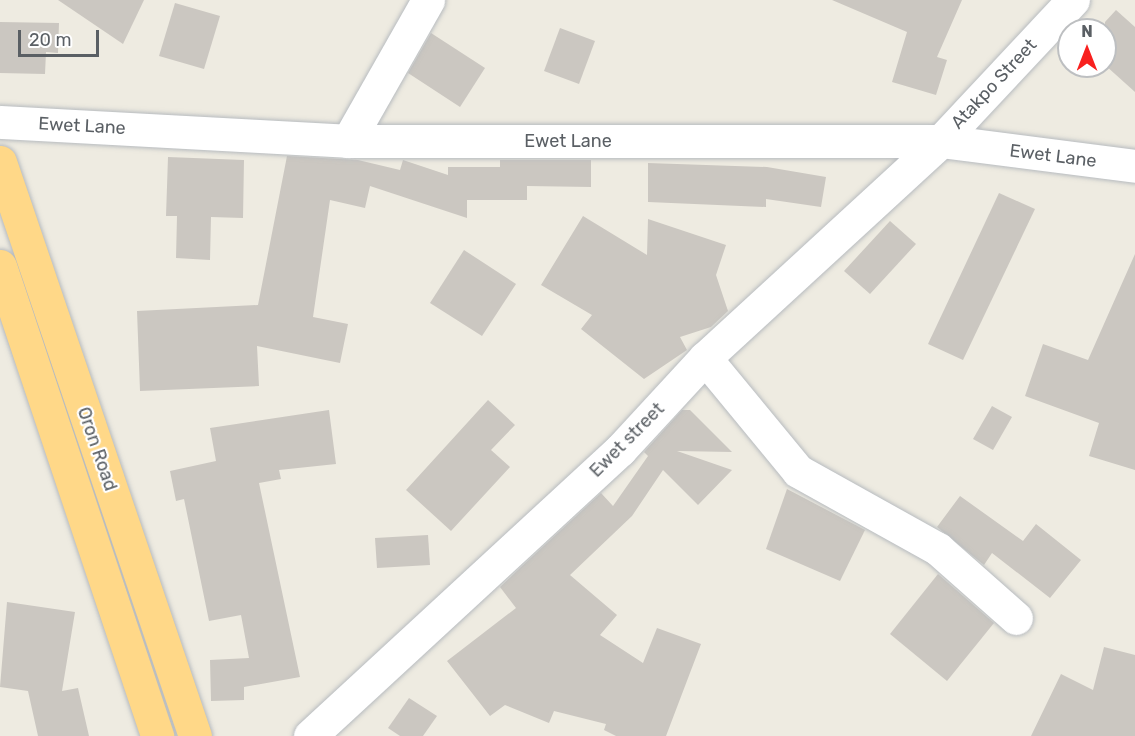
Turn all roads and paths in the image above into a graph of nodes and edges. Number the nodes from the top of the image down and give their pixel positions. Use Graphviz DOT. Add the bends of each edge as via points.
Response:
graph roads {
  1 [pos="428,0"];
  2 [pos="1073,0"];
  3 [pos="0,122"];
  4 [pos="348,141"];
  5 [pos="941,141"];
  6 [pos="0,162"];
  7 [pos="1135,166"];
  8 [pos="0,266"];
  9 [pos="705,358"];
  10 [pos="1016,618"];
  11 [pos="158,736"];
  12 [pos="195,736"];
  13 [pos="310,736"];
  1 -- 4 [label="street"];
  2 -- 5 [label="street, Atakpo Street"];
  3 -- 4 [label="street, Ewet Lane"];
  4 -- 5 [label="street, Ewet Lane"];
  5 -- 7 [label="street, Ewet Lane"];
  5 -- 9 [label="street, Ewet street"];
  6 -- 12 [label="highway, Oron Road"];
  8 -- 11 [label="highway, Oron Road"];
  9 -- 10 [label="street" via="798,471 938,549"];
  9 -- 13 [label="street, Ewet street" via="620,450"];
}
